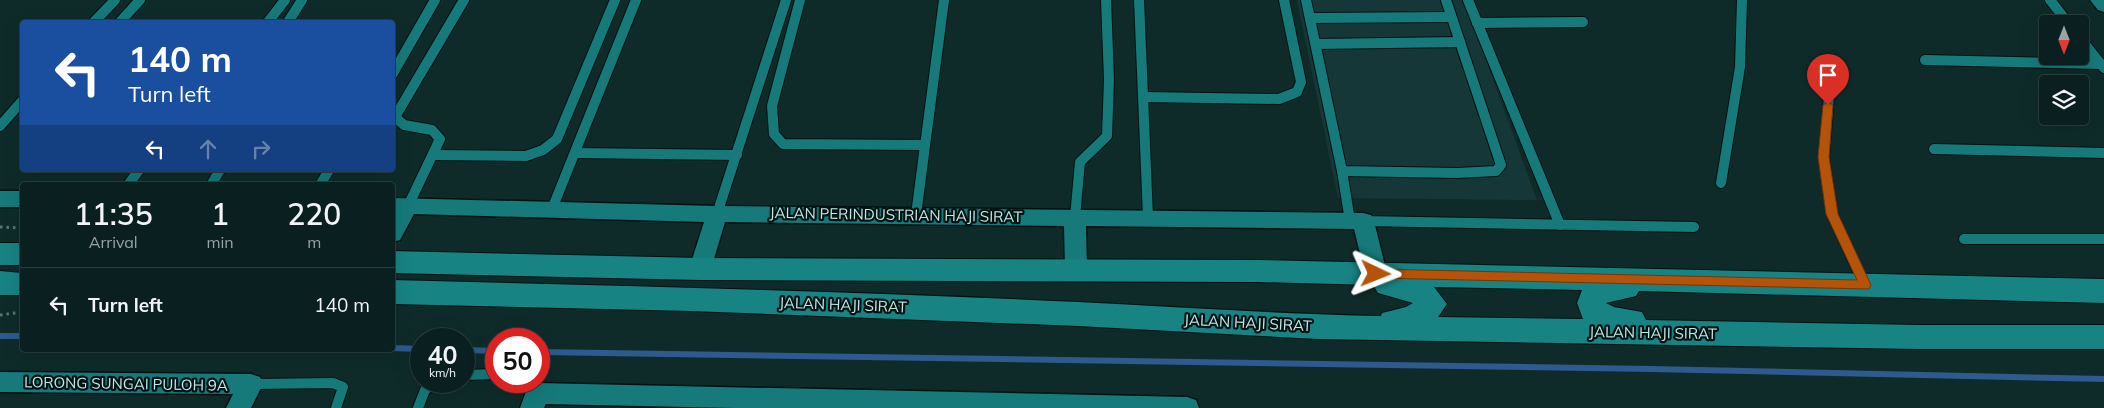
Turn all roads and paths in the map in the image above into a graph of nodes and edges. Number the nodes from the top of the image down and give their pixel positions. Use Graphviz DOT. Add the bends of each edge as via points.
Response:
graph roads {
  1 [pos="115,0"];
  2 [pos="140,0"];
  3 [pos="285,0"];
  4 [pos="302,0"];
  5 [pos="435,0"];
  6 [pos="464,0"];
  7 [pos="615,0"];
  8 [pos="636,0"];
  9 [pos="786,0"];
  10 [pos="800,0"];
  11 [pos="944,0"];
  12 [pos="1106,0"];
  13 [pos="1139,0"];
  14 [pos="1284,0"];
  15 [pos="1306,0"];
  16 [pos="1446,0"];
  17 [pos="1468,0"];
  18 [pos="1742,0"];
  19 [pos="2050,0"];
  20 [pos="2099,0"];
  21 [pos="2104,6"];
  22 [pos="2062,15"];
  23 [pos="1452,17"];
  24 [pos="1310,18"];
  25 [pos="96,20"];
  26 [pos="122,20"];
  27 [pos="270,20"];
  28 [pos="289,20"];
  29 [pos="1583,22"];
  30 [pos="1477,23"];
  31 [pos="1460,42"];
  32 [pos="1316,44"];
  33 [pos="2089,49"];
  34 [pos="1925,60"];
  35 [pos="2103,66"];
  36 [pos="395,70"];
  37 [pos="1831,71"];
  38 [pos="1142,97"];
  39 [pos="20,103"];
  40 [pos="0,126"];
  41 [pos="924,145"];
  42 [pos="1934,149"];
  43 [pos="575,153"];
  44 [pos="2104,153"];
  45 [pos="433,155"];
  46 [pos="736,155"];
  47 [pos="1342,171"];
  48 [pos="1721,183"];
  49 [pos="0,199"];
  50 [pos="20,199"];
  51 [pos="400,206"];
  52 [pos="552,210"];
  53 [pos="717,214"];
  54 [pos="916,216"];
  55 [pos="1075,217"];
  56 [pos="1148,217"];
  57 [pos="1357,221"];
  58 [pos="395,224"];
  59 [pos="1560,225"];
  60 [pos="0,227"];
  61 [pos="1694,227"];
  62 [pos="20,228"];
  63 [pos="1964,240"];
  64 [pos="2104,240"];
  65 [pos="0,254"];
  66 [pos="20,254"];
  67 [pos="395,262"];
  68 [pos="700,269"];
  69 [pos="1076,269"];
  70 [pos="1257,271"];
  71 [pos="1376,274"];
  72 [pos="0,283"];
  73 [pos="1719,283"];
  74 [pos="20,284"];
  75 [pos="1865,285"];
  76 [pos="2104,291"];
  77 [pos="395,292"];
  78 [pos="20,312"];
  79 [pos="0,315"];
  80 [pos="1318,327"];
  81 [pos="1752,334"];
  82 [pos="2104,337"];
  83 [pos="0,382"];
  84 [pos="252,384"];
  85 [pos="424,393"];
  86 [pos="530,394"];
  87 [pos="882,405"];
  88 [pos="238,408"];
  89 [pos="336,408"];
  90 [pos="418,408"];
  91 [pos="1187,408"];
  1 -- 25 [label="lane"];
  2 -- 26 [label="lane"];
  3 -- 27 [label="lane"];
  4 -- 28 [label="lane"];
  5 -- 36 [label="lane"];
  6 -- 45 [label="lane" via="395,117 404,125 432,130 440,139"];
  7 -- 45 [label="lane" via="557,139 543,150 526,156"];
  8 -- 43 [label="lane"];
  9 -- 46 [label="lane"];
  10 -- 41 [label="lane" via="772,106 774,134 784,144"];
  11 -- 41 [label="lane"];
  12 -- 55 [label="lane" via="1107,136 1080,162"];
  13 -- 38 [label="lane"];
  14 -- 38 [label="lane" via="1301,82 1297,92 1279,99"];
  15 -- 24 [label="lane"];
  16 -- 23 [label="lane"];
  17 -- 30 [label="lane"];
  18 -- 48 [label="lane" via="1740,67"];
  19 -- 22 [label="lane"];
  20 -- 21 [label="street"];
  23 -- 24 [label="lane"];
  23 -- 31 [label="lane"];
  24 -- 32 [label="lane"];
  29 -- 30 [label="lane"];
  30 -- 59 [label="lane"];
  31 -- 32 [label="lane"];
  31 -- 47 [label="lane" via="1501,165 1496,171"];
  32 -- 47 [label="lane"];
  33 -- 35 [label="lane"];
  34 -- 35 [label="lane"];
  37 -- 75 [label="lane" via="1824,157 1832,214"];
  38 -- 56 [label="lane"];
  39 -- 40 [label="lane"];
  41 -- 54 [label="lane"];
  42 -- 44 [label="lane"];
  43 -- 46 [label="lane"];
  43 -- 52 [label="lane"];
  45 -- 51 [label="lane"];
  46 -- 53 [label="lane"];
  47 -- 57 [label="lane"];
  49 -- 50 [label="street"];
  51 -- 52 [label="street, JALAN PERINDUSTRIAN HAJI SIRAT"];
  51 -- 58 [label="street"];
  52 -- 53 [label="street, JALAN PERINDUSTRIAN HAJI SIRAT"];
  53 -- 54 [label="street, JALAN PERINDUSTRIAN HAJI SIRAT"];
  53 -- 68 [label="street"];
  54 -- 55 [label="street, JALAN PERINDUSTRIAN HAJI SIRAT"];
  55 -- 56 [label="street, JALAN PERINDUSTRIAN HAJI SIRAT"];
  55 -- 69 [label="street"];
  56 -- 57 [label="street, JALAN PERINDUSTRIAN HAJI SIRAT"];
  57 -- 59 [label="lane"];
  57 -- 71 [label="street"];
  59 -- 61 [label="lane"];
  60 -- 62 [label="path"];
  63 -- 64 [label="lane"];
  65 -- 66 [label="main road"];
  67 -- 68 [label="main road"];
  68 -- 69 [label="main road"];
  69 -- 70 [label="main road"];
  70 -- 71 [label="main road"];
  70 -- 80 [label="main road" via="1396,286 1422,293 1432,304 1424,313 1409,319"];
  71 -- 73 [label="main road"];
  72 -- 74 [label="main road"];
  73 -- 75 [label="main road"];
  73 -- 81 [label="main road" via="1617,289 1596,293 1591,306 1595,313 1614,320"];
  75 -- 76 [label="main road"];
  77 -- 80 [label="main road, JALAN HAJI SIRAT" via="690,299"];
  78 -- 79 [label="path"];
  80 -- 81 [label="main road, JALAN HAJI SIRAT"];
  81 -- 82 [label="main road, JALAN HAJI SIRAT"];
  83 -- 84 [label="street, LORONG SUNGAI PULOH 9A"];
  84 -- 88 [label="street"];
  84 -- 89 [label="lane" via="333,383 343,387"];
  85 -- 90 [label="lane"];
  86 -- 87 [label="street"];
  87 -- 91 [label="street"];
}
